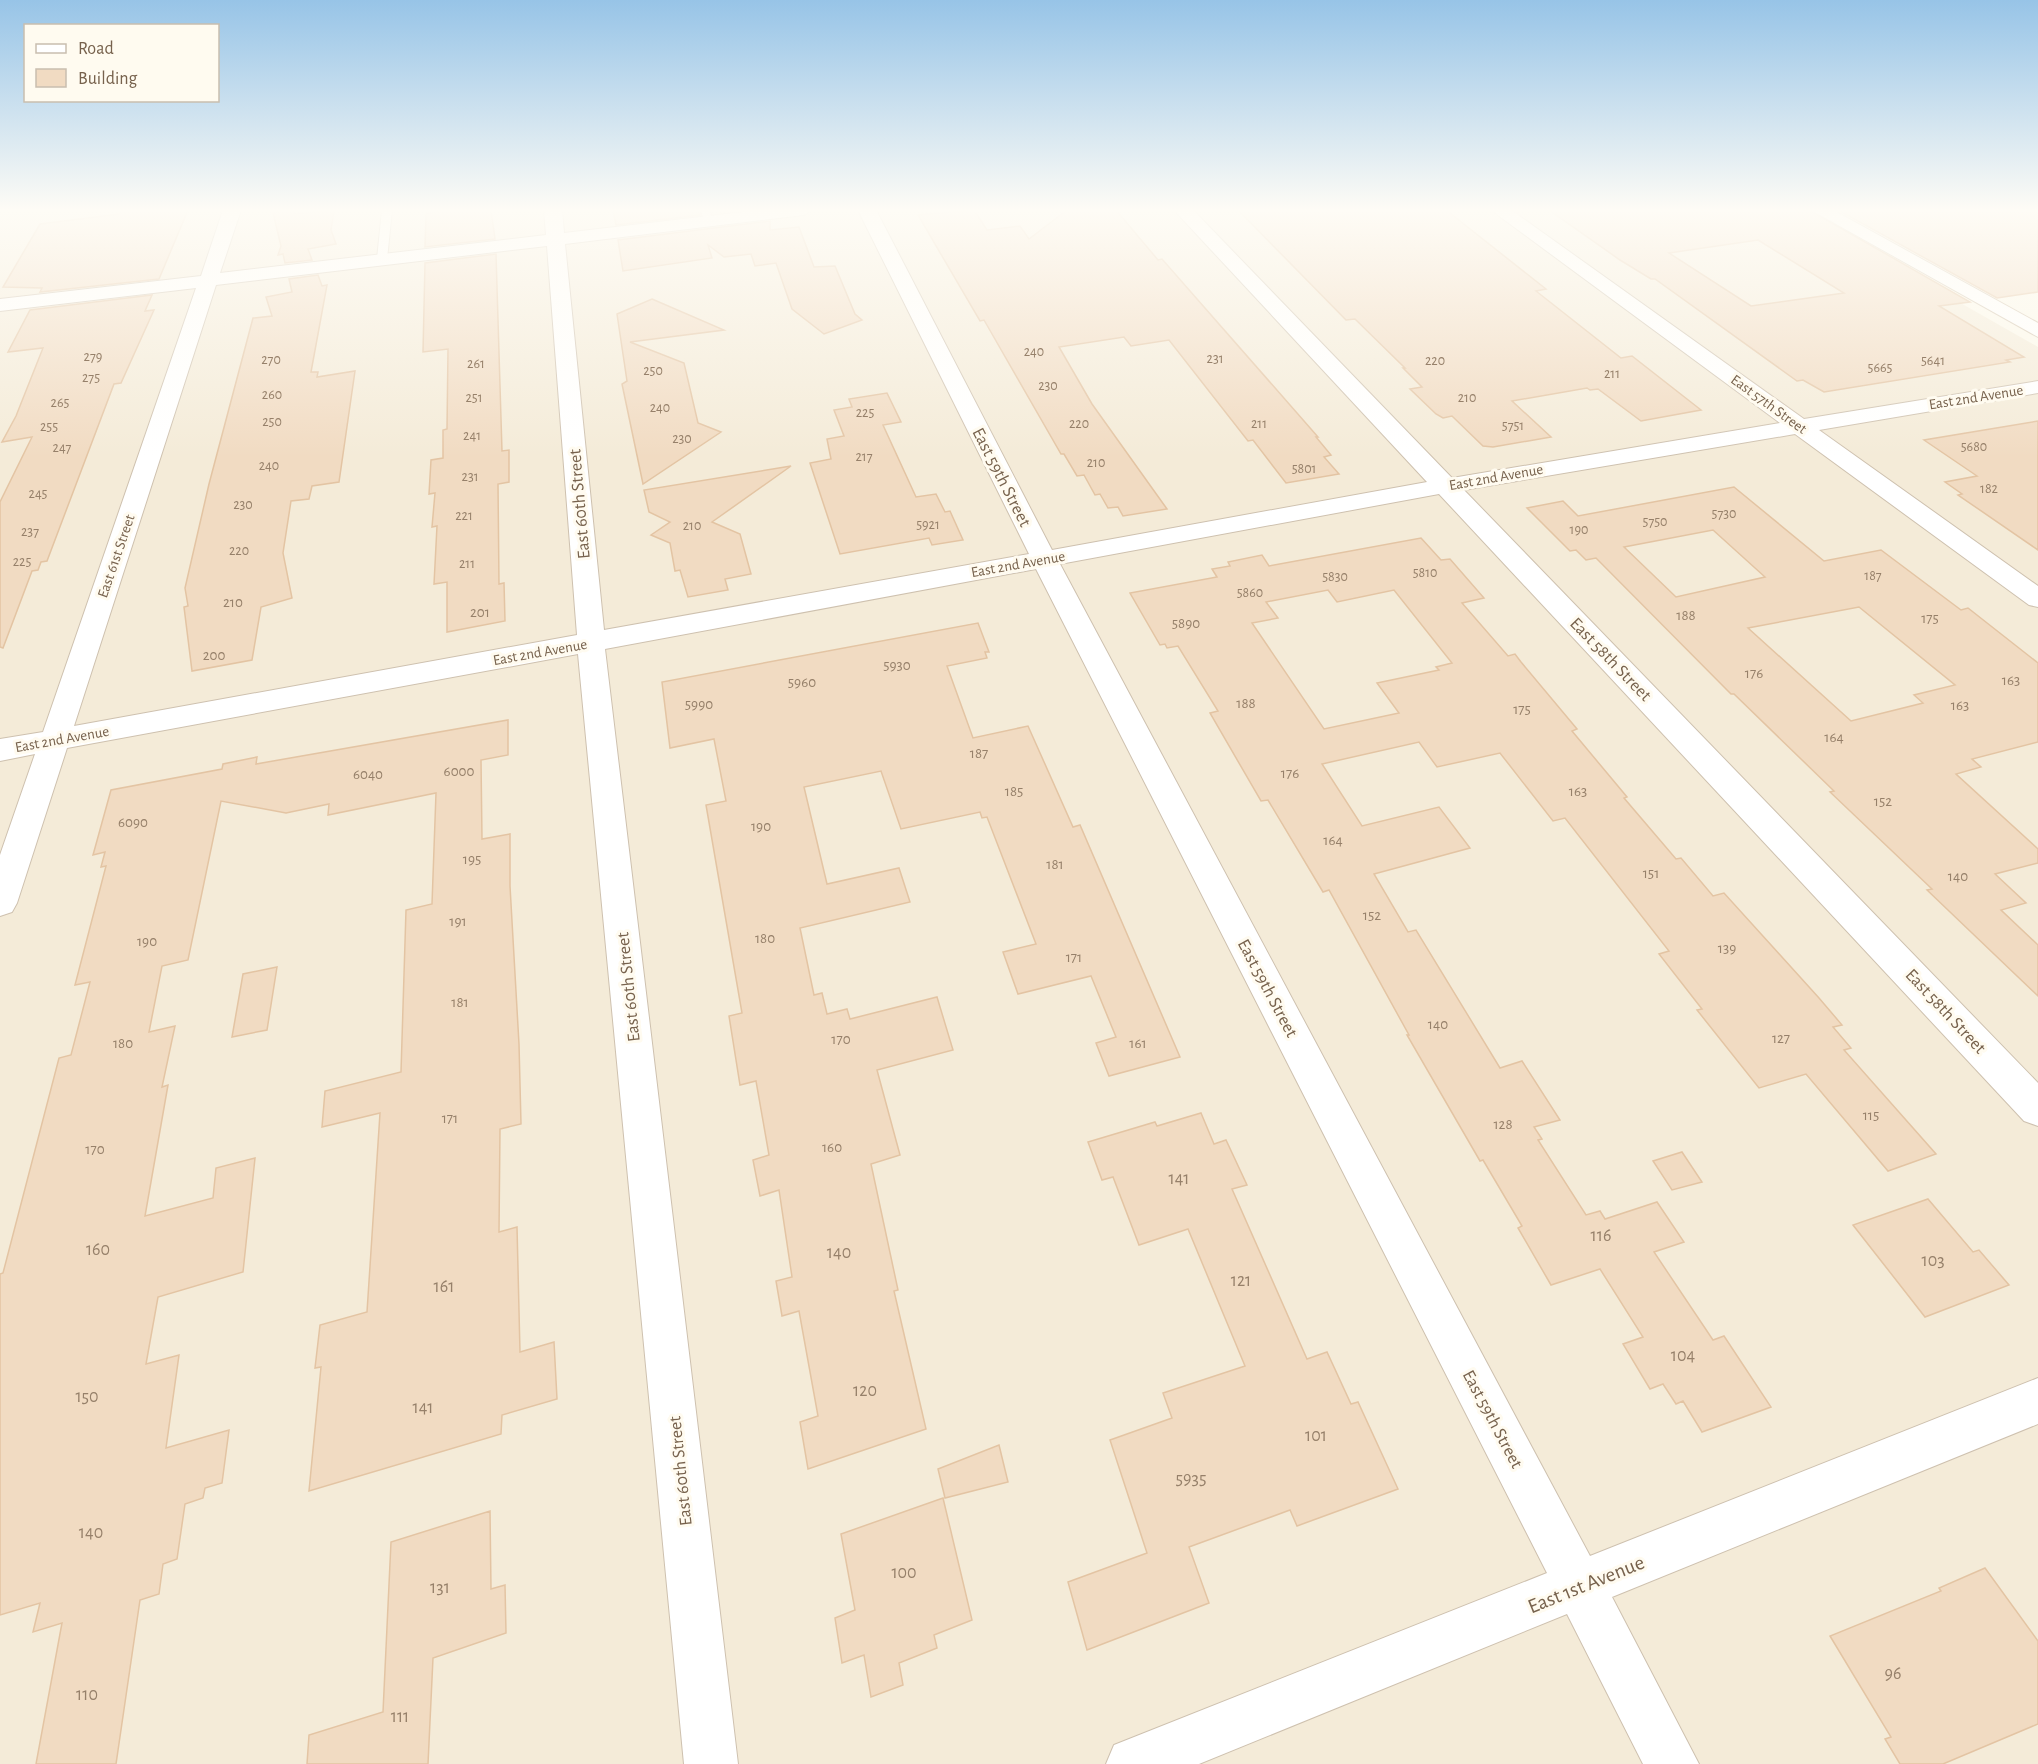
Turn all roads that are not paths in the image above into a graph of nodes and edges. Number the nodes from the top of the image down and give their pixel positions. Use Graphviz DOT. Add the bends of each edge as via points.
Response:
graph roads {
  1 [pos="106,292"];
  2 [pos="205,292"];
  3 [pos="560,292"];
  4 [pos="909,292"];
  5 [pos="1262,292"];
  6 [pos="1614,292"];
  7 [pos="1967,292"];
  8 [pos="0,305"];
  9 [pos="2038,332"];
  10 [pos="2038,387"];
  11 [pos="1798,425"];
  12 [pos="1444,486"];
  13 [pos="1044,559"];
  14 [pos="2038,598"];
  15 [pos="591,642"];
  16 [pos="53,741"];
  17 [pos="0,750"];
  18 [pos="0,903"];
  19 [pos="2038,1108"];
  20 [pos="2038,1401"];
  21 [pos="1580,1586"];
  22 [pos="711,1764"];
  23 [pos="1133,1764"];
  24 [pos="1672,1764"];
  1 -- 8 [label="street"];
  2 -- 16 [label="street, East 61st Street"];
  3 -- 15 [label="street, East 60th Street"];
  4 -- 13 [label="street, East 59th Street"];
  5 -- 12 [label="street, East 58th Street"];
  6 -- 11 [label="street, East 57th Street"];
  7 -- 9 [label="street"];
  10 -- 11 [label="street, East 2nd Avenue"];
  11 -- 12 [label="street, East 2nd Avenue"];
  11 -- 14 [label="street, East 57th Street"];
  12 -- 13 [label="street, East 2nd Avenue"];
  12 -- 19 [label="street, East 58th Street"];
  13 -- 15 [label="street, East 2nd Avenue"];
  13 -- 21 [label="street, East 59th Street"];
  15 -- 16 [label="street, East 2nd Avenue"];
  15 -- 22 [label="street, East 60th Street"];
  16 -- 17 [label="street, East 2nd Avenue"];
  16 -- 18 [label="street, East 61st Street"];
  20 -- 21 [label="street, East 1st Avenue"];
  21 -- 23 [label="street, East 1st Avenue"];
  21 -- 24 [label="street, East 59th Street"];
}
